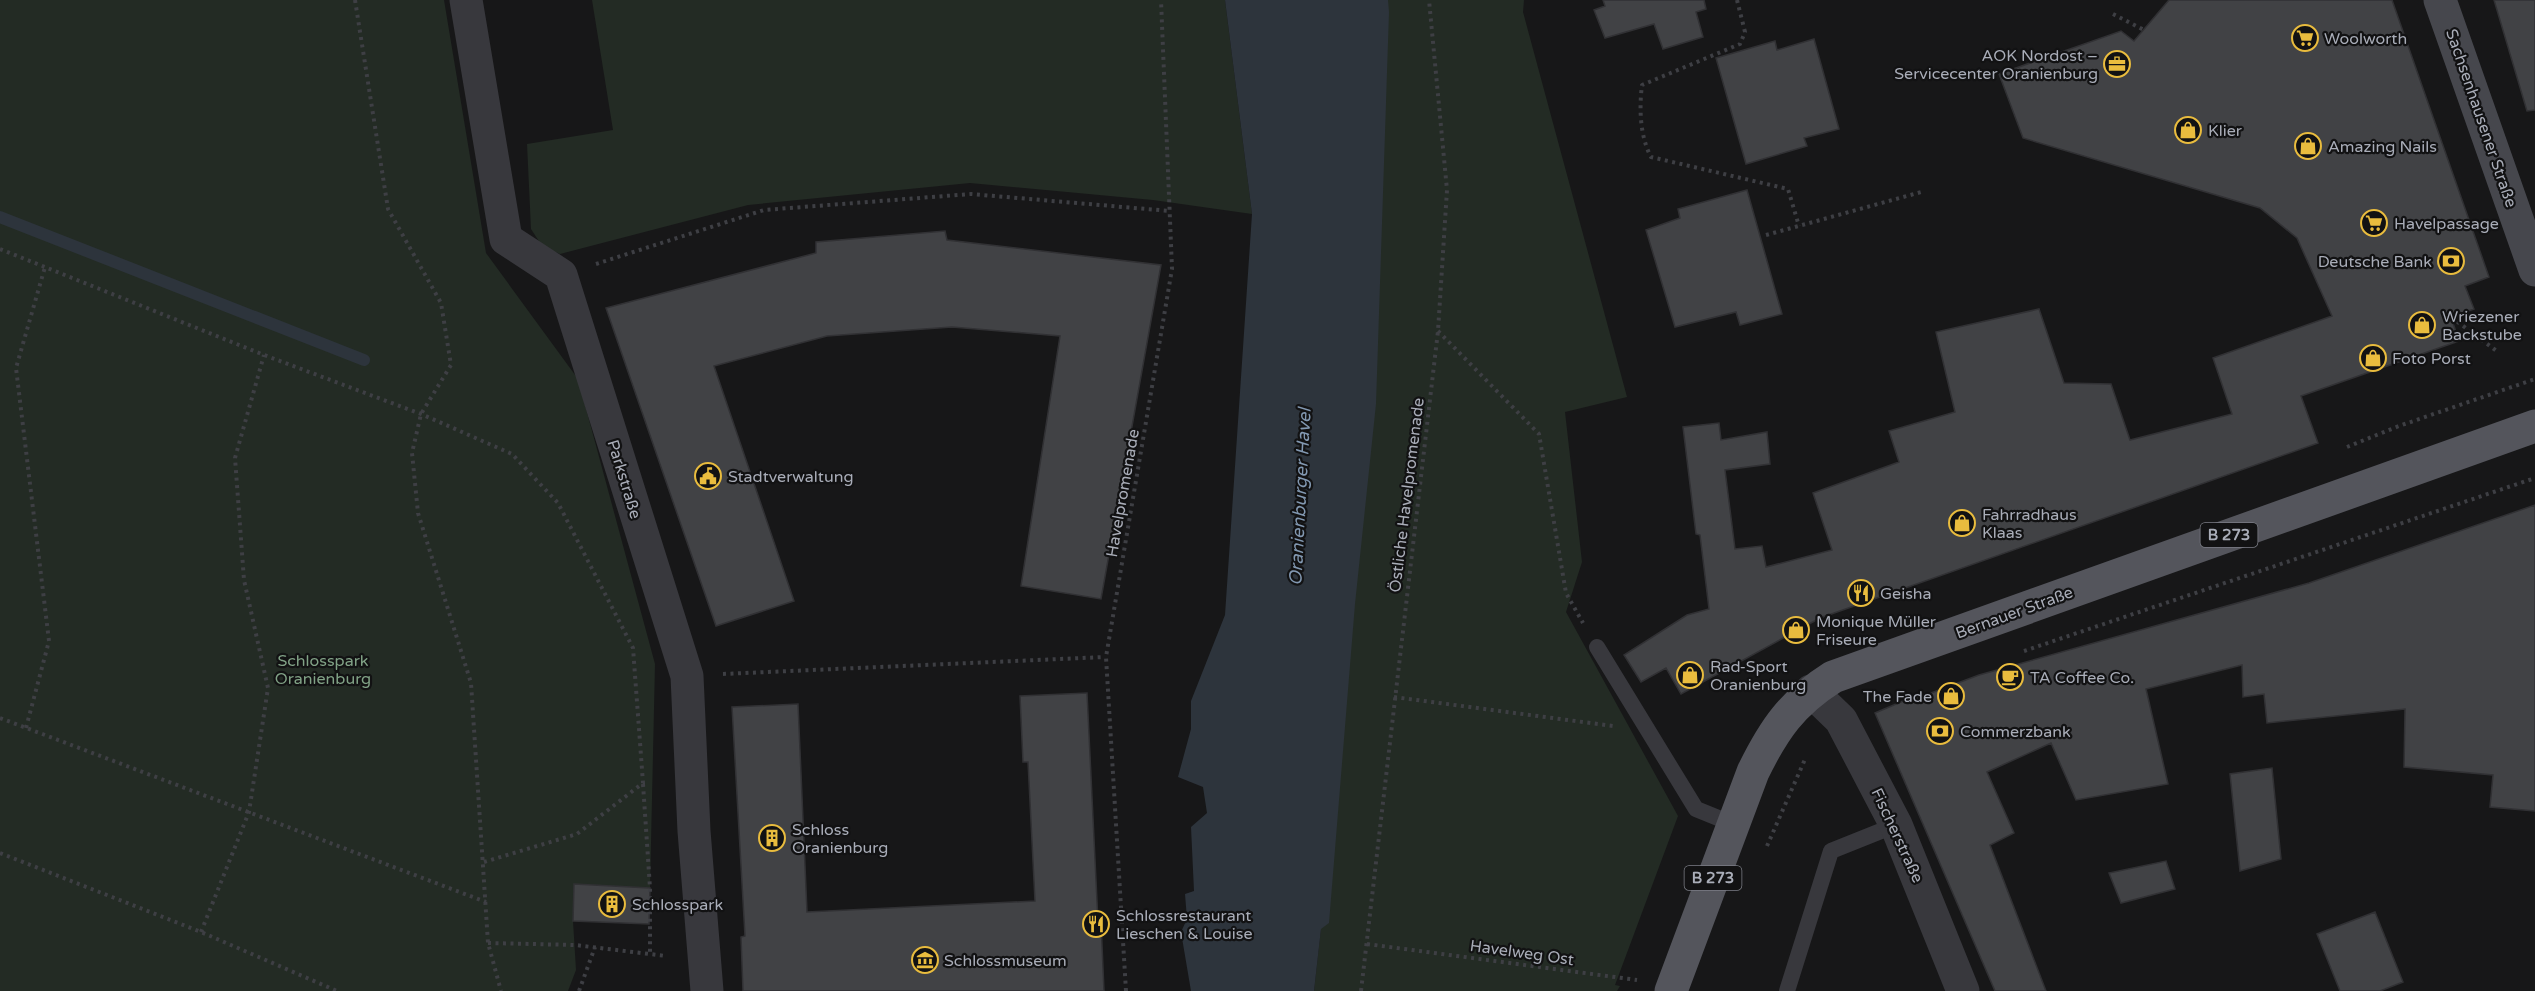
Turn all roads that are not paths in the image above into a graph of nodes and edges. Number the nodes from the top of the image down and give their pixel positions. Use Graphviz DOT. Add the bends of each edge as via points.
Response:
graph roads {
  1 [pos="466,0"];
  2 [pos="2440,0"];
  3 [pos="2535,270"];
  4 [pos="2535,426"];
  5 [pos="1597,647"];
  6 [pos="1811,691"];
  7 [pos="1733,824"];
  8 [pos="1896,825"];
  9 [pos="705,976"];
  10 [pos="1672,988"];
  11 [pos="1787,991"];
  12 [pos="1963,991"];
  1 -- 9 [label="street, Parkstraße" via="506,239 561,275 687,675"];
  2 -- 3 [label="main road, Sachsenhausener Straße"];
  4 -- 6 [label="main road, Bernauer Straße / B 273" via="1833,677"];
  5 -- 7 [label="lane" via="1696,809"];
  6 -- 7 [label="main road, Bernauer Straße / B 273" via="1788,712 1770,738"];
  6 -- 8 [label="street, Fischerstraße" via="1841,720"];
  7 -- 10 [label="main road, Bernauer Straße / B 273"];
  8 -- 11 [label="lane" via="1831,851"];
  8 -- 12 [label="street, Fischerstraße"];
}
